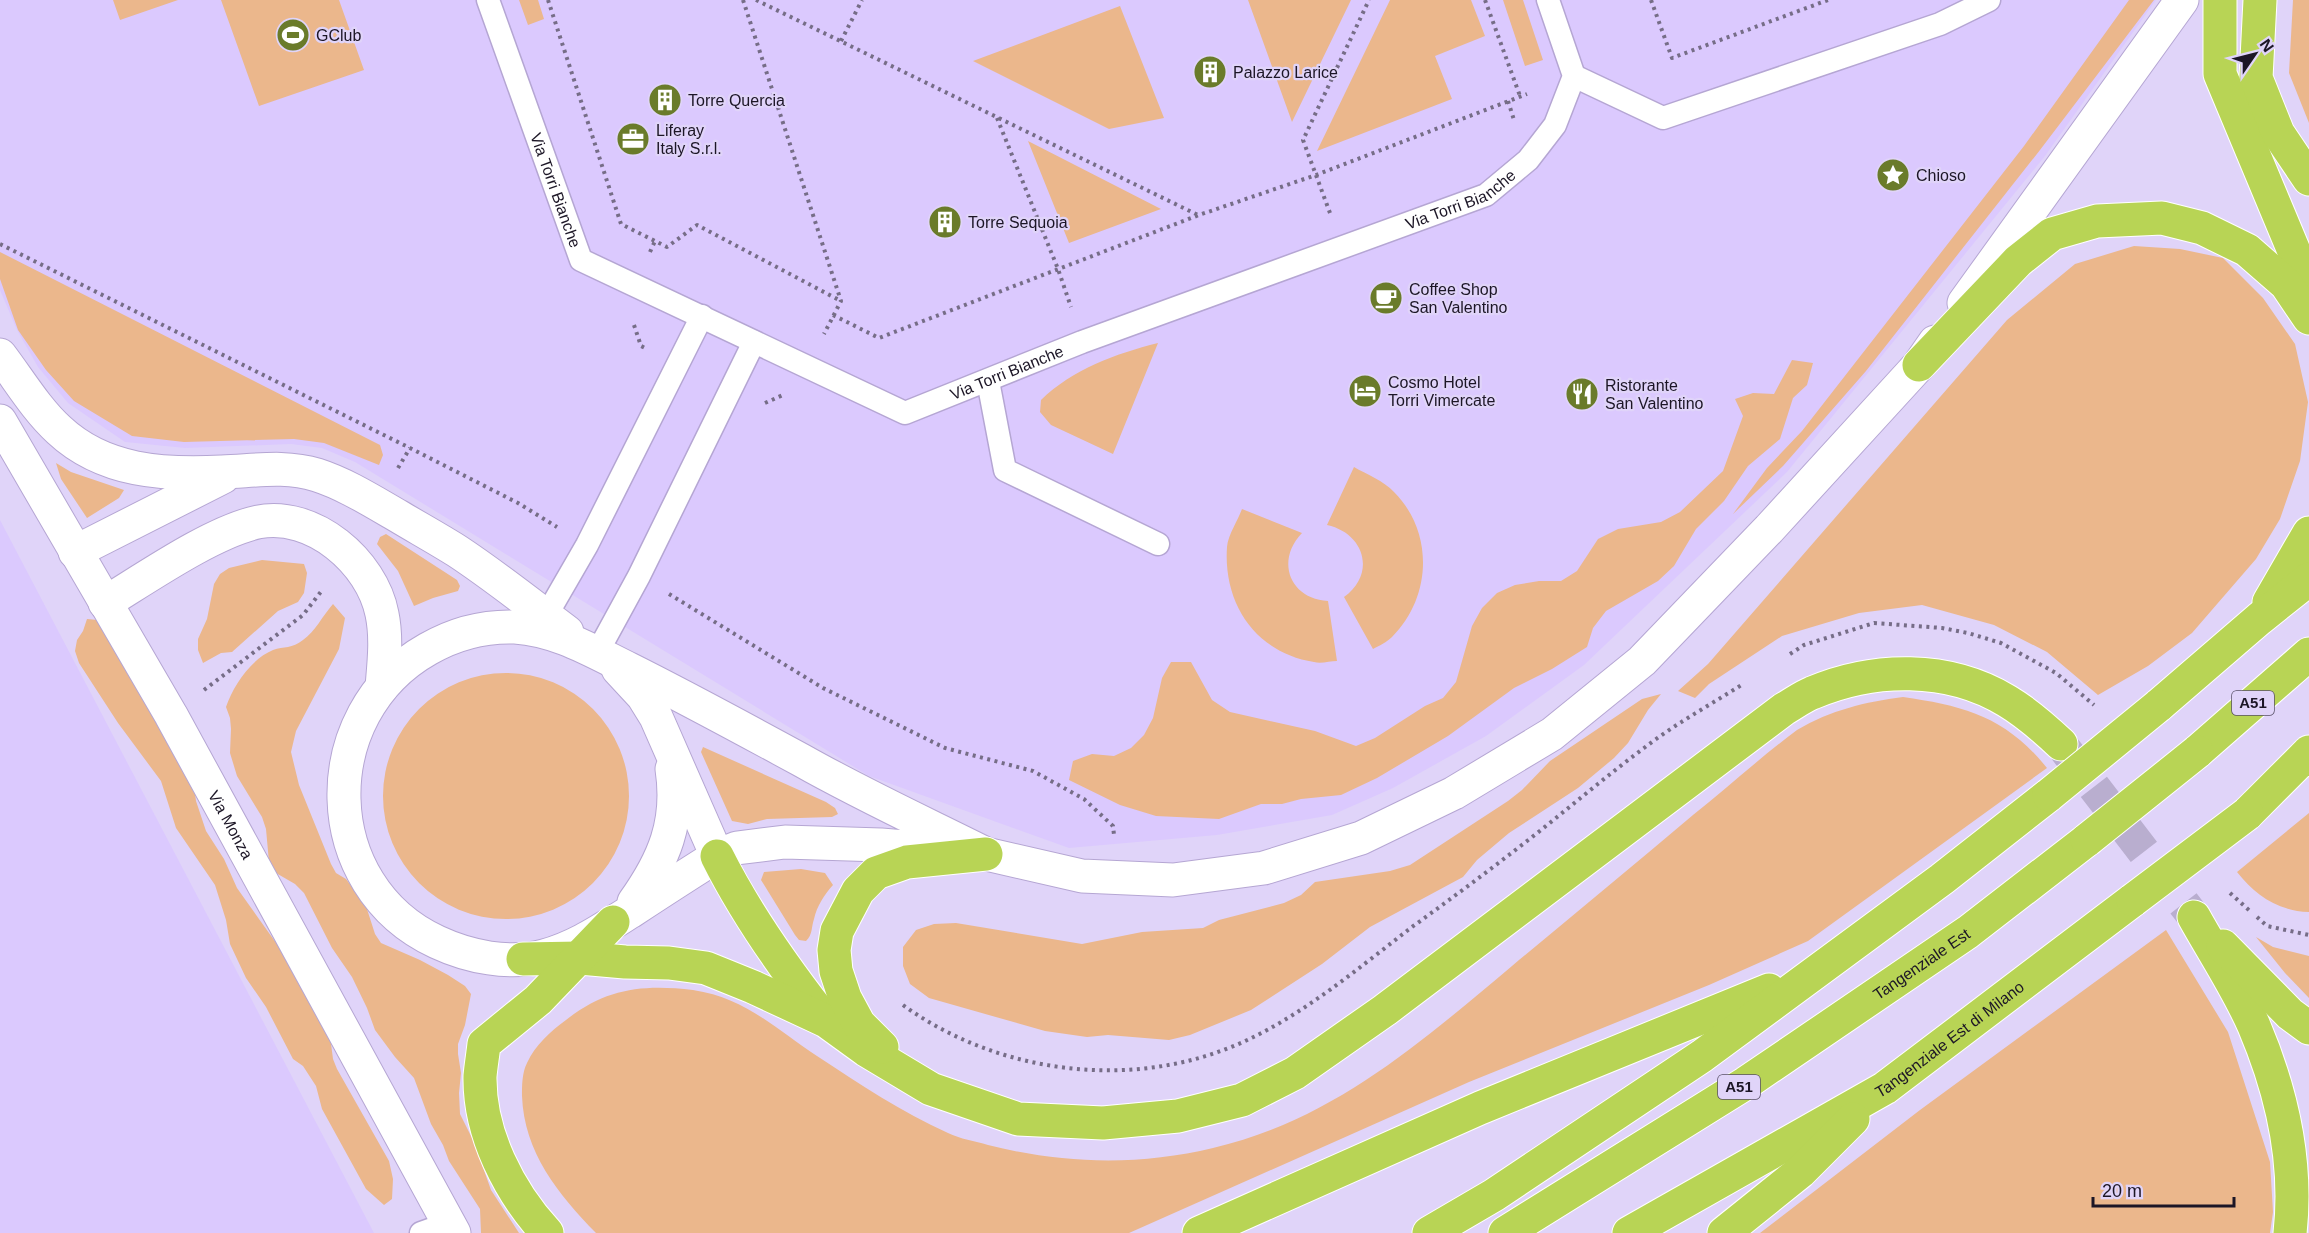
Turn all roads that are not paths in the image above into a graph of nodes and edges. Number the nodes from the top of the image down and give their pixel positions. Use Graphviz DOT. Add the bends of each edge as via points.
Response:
graph roads {
  1 [pos="488,0"];
  2 [pos="1548,0"];
  3 [pos="1989,0"];
  4 [pos="2182,0"];
  5 [pos="2220,0"];
  6 [pos="2260,0"];
  7 [pos="1574,75"];
  8 [pos="2309,179"];
  9 [pos="2309,287"];
  10 [pos="702,316"];
  11 [pos="2309,318"];
  12 [pos="754,342"];
  13 [pos="0,355"];
  14 [pos="1919,365"];
  15 [pos="988,381"];
  16 [pos="0,421"];
  17 [pos="233,472"];
  18 [pos="2309,533"];
  19 [pos="1158,544"];
  20 [pos="75,552"];
  21 [pos="2309,579"];
  22 [pos="105,603"];
  23 [pos="546,616"];
  24 [pos="2259,619"];
  25 [pos="597,653"];
  26 [pos="2309,654"];
  27 [pos="382,687"];
  28 [pos="660,727"];
  29 [pos="2061,744"];
  30 [pos="2309,752"];
  31 [pos="2309,778"];
  32 [pos="2247,813"];
  33 [pos="986,854"];
  34 [pos="717,856"];
  35 [pos="613,922"];
  36 [pos="580,958"];
  37 [pos="523,959"];
  38 [pos="1822,966"];
  39 [pos="826,1022"];
  40 [pos="2309,1028"];
  41 [pos="1885,1088"];
  42 [pos="931,1089"];
  43 [pos="441,1230"];
  44 [pos="548,1233"];
  45 [pos="1199,1233"];
  46 [pos="1429,1233"];
  47 [pos="1505,1233"];
  48 [pos="1629,1233"];
  49 [pos="1724,1233"];
  50 [pos="2290,1233"];
  1 -- 10 [label="lane, Via Torri Bianche" via="581,260"];
  2 -- 7 [label="lane"];
  3 -- 7 [label="lane" via="1940,24 1664,118"];
  4 -- 14 [label="street"];
  5 -- 9 [label="highway" via="2220,74"];
  6 -- 8 [label="highway" via="2256,78 2278,133"];
  7 -- 15 [label="lane, Via Torri Bianche" via="1555,125 1528,160 1486,195 1082,342"];
  10 -- 12 [label="lane, Via Torri Bianche"];
  10 -- 23 [label="lane" via="587,545"];
  11 -- 14 [label="highway" via="2286,284 2247,250 2202,228 2162,219 2097,221 2052,234 2027,254"];
  12 -- 15 [label="lane, Via Torri Bianche" via="905,413"];
  12 -- 25 [label="lane"];
  13 -- 17 [label="street" via="58,429 99,457 151,471"];
  14 -- 33 [label="street" via="1642,662 1552,734 1454,793 1361,838 1264,868 1173,880 1082,876"];
  15 -- 19 [label="lane" via="1005,470"];
  16 -- 20 [label="street, Via Monza"];
  17 -- 20 [label="street"];
  17 -- 23 [label="street" via="300,471 344,486 458,552"];
  18 -- 24 [label="highway"];
  20 -- 22 [label="street, Via Monza"];
  21 -- 24 [label="highway"];
  22 -- 27 [label="street" via="240,527 277,519 295,523 348,554 372,585 382,614 386,648"];
  22 -- 43 [label="street, Via Monza" via="171,715"];
  23 -- 25 [label="street"];
  24 -- 38 [label="highway, bridge" via="2049,795"];
  25 -- 27 [label="street" via="542,631 488,628 437,643 402,666"];
  25 -- 28 [label="street" via="636,688"];
  25 -- 33 [label="street"];
  26 -- 47 [label="highway, Tangenziale Est / A51, bridge" via="2197,753 1968,932 1756,1076"];
  27 -- 37 [label="street" via="355,732 344,774 346,826 360,866 389,907 427,937 473,955"];
  28 -- 34 [label="street"];
  28 -- 35 [label="street" via="674,781 668,841 648,883"];
  29 -- 42 [label="highway" via="2014,705 1976,685 1946,678 1903,672 1860,678 1810,693 1385,1010 1295,1074 1242,1100 1178,1116 1103,1123 1018,1119"];
  30 -- 32 [label="highway"];
  31 -- 32 [label="highway"];
  32 -- 41 [label="highway, Tangenziale Est di Milano, bridge"];
  33 -- 34 [label="street" via="785,842 737,848"];
  33 -- 42 [label="highway" via="907,862 876,873 858,891 837,931 836,971 859,1024"];
  34 -- 35 [label="street"];
  34 -- 39 [label="highway" via="777,959"];
  35 -- 36 [label="highway"];
  35 -- 37 [label="street" via="574,946"];
  36 -- 37 [label="highway"];
  36 -- 39 [label="highway" via="706,968"];
  36 -- 44 [label="highway" via="538,1000 484,1044 480,1076 486,1125 505,1175"];
  38 -- 45 [label="highway" via="1480,1108"];
  38 -- 46 [label="highway" via="1702,1056 1494,1195"];
  39 -- 42 [label="highway"];
  40 -- 50 [label="highway" via="2290,1014 2194,917 2254,1025 2280,1095 2292,1159"];
  41 -- 48 [label="highway, Tangenziale Est di Milano"];
  41 -- 49 [label="highway" via="1800,1172"];
}
